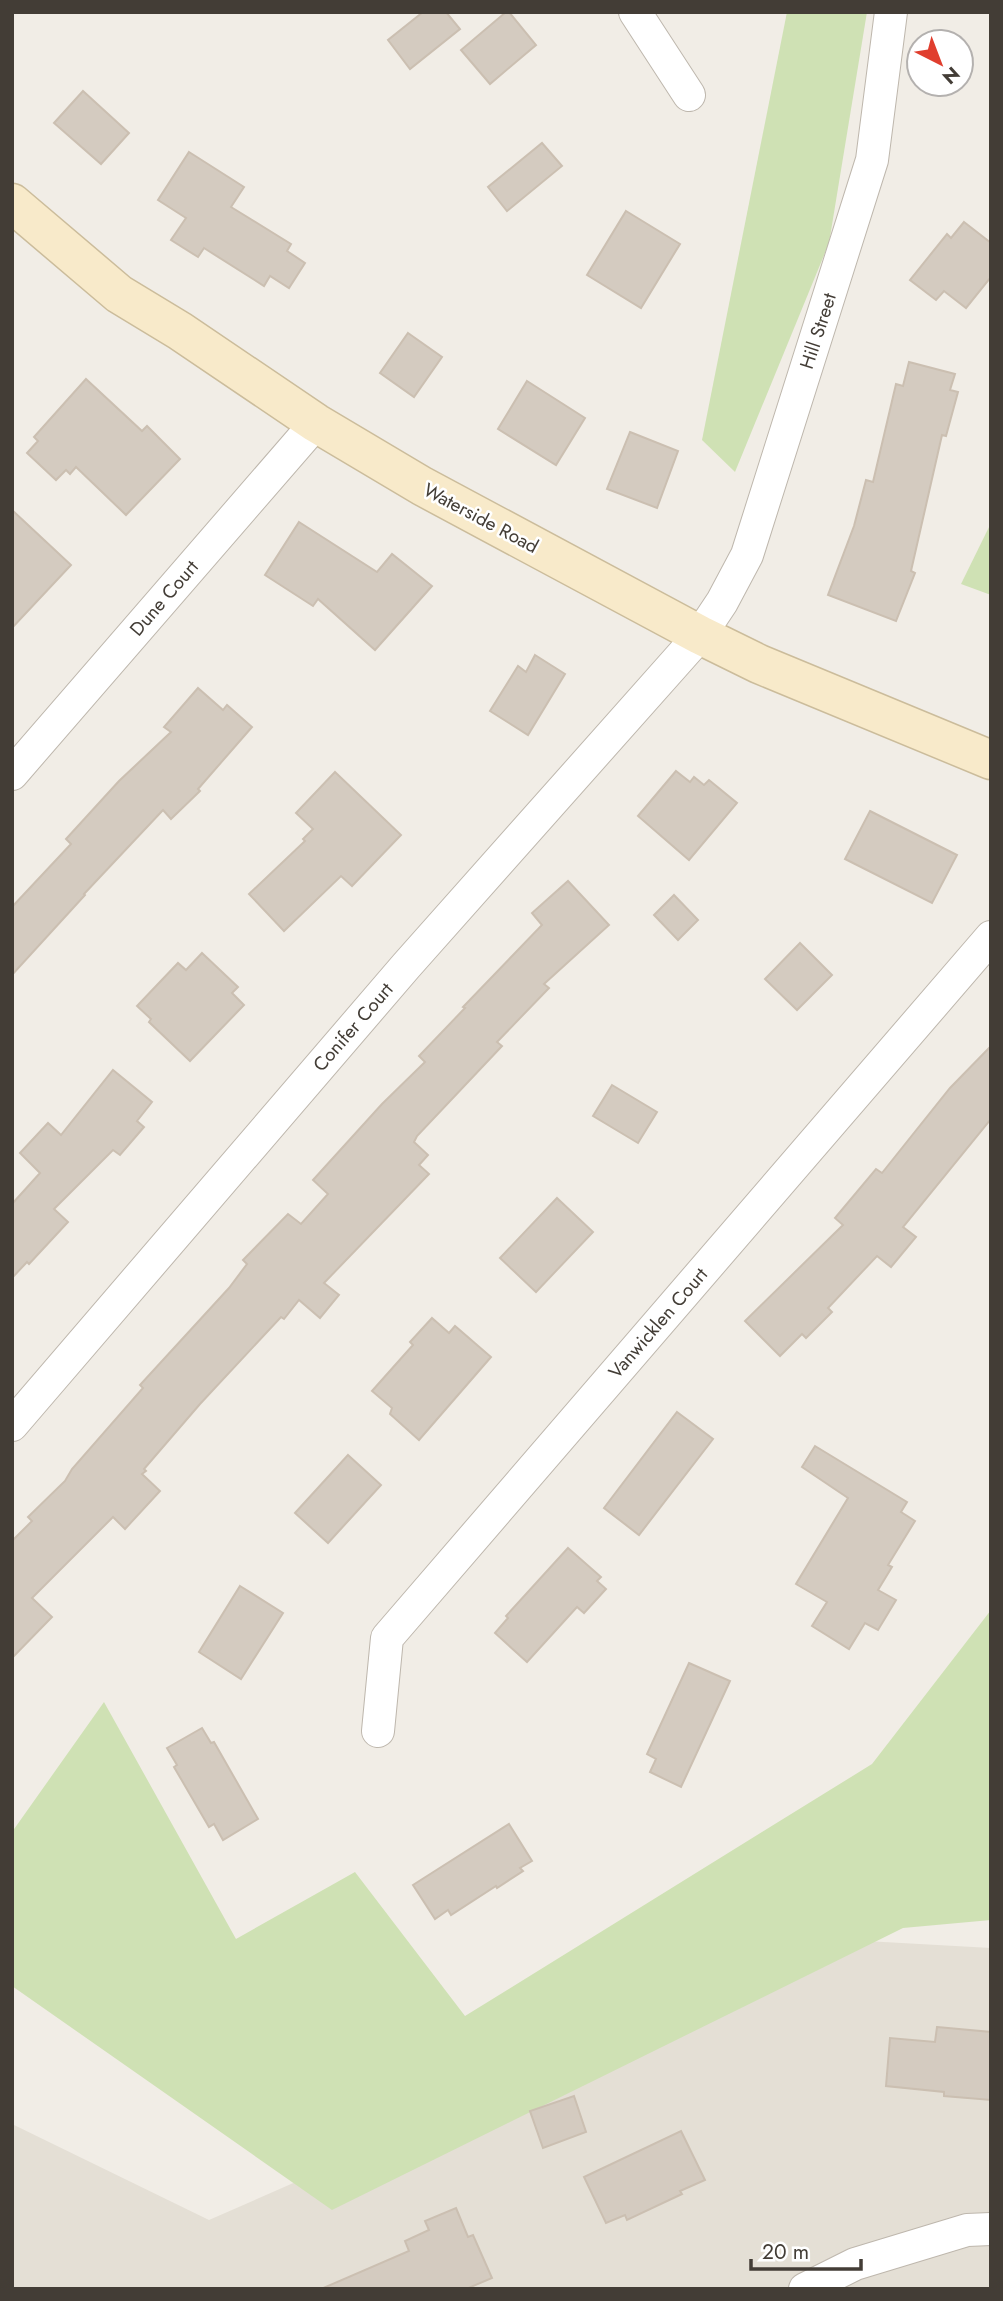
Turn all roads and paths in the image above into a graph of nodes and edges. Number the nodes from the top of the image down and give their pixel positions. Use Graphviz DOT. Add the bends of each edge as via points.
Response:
graph roads {
  1 [pos="635,12"];
  2 [pos="891,12"];
  3 [pos="689,95"];
  4 [pos="12,203"];
  5 [pos="317,423"];
  6 [pos="700,635"];
  7 [pos="991,760"];
  8 [pos="12,774"];
  9 [pos="991,937"];
  10 [pos="12,1425"];
  11 [pos="378,1731"];
  12 [pos="991,2229"];
  13 [pos="805,2289"];
  1 -- 3 [label="street"];
  2 -- 6 [label="street, Hill Street" via="872,160 747,555"];
  4 -- 5 [label="main road, Waterside Road" via="119,294"];
  5 -- 6 [label="main road, Waterside Road" via="422,486"];
  5 -- 8 [label="street, Dune Court"];
  6 -- 7 [label="main road, Waterside Road"];
  6 -- 10 [label="street, Conifer Court" via="406,966"];
  9 -- 11 [label="street, Vanwicklen Court" via="387,1638"];
  12 -- 13 [label="street" via="967,2230 855,2264"];
}
